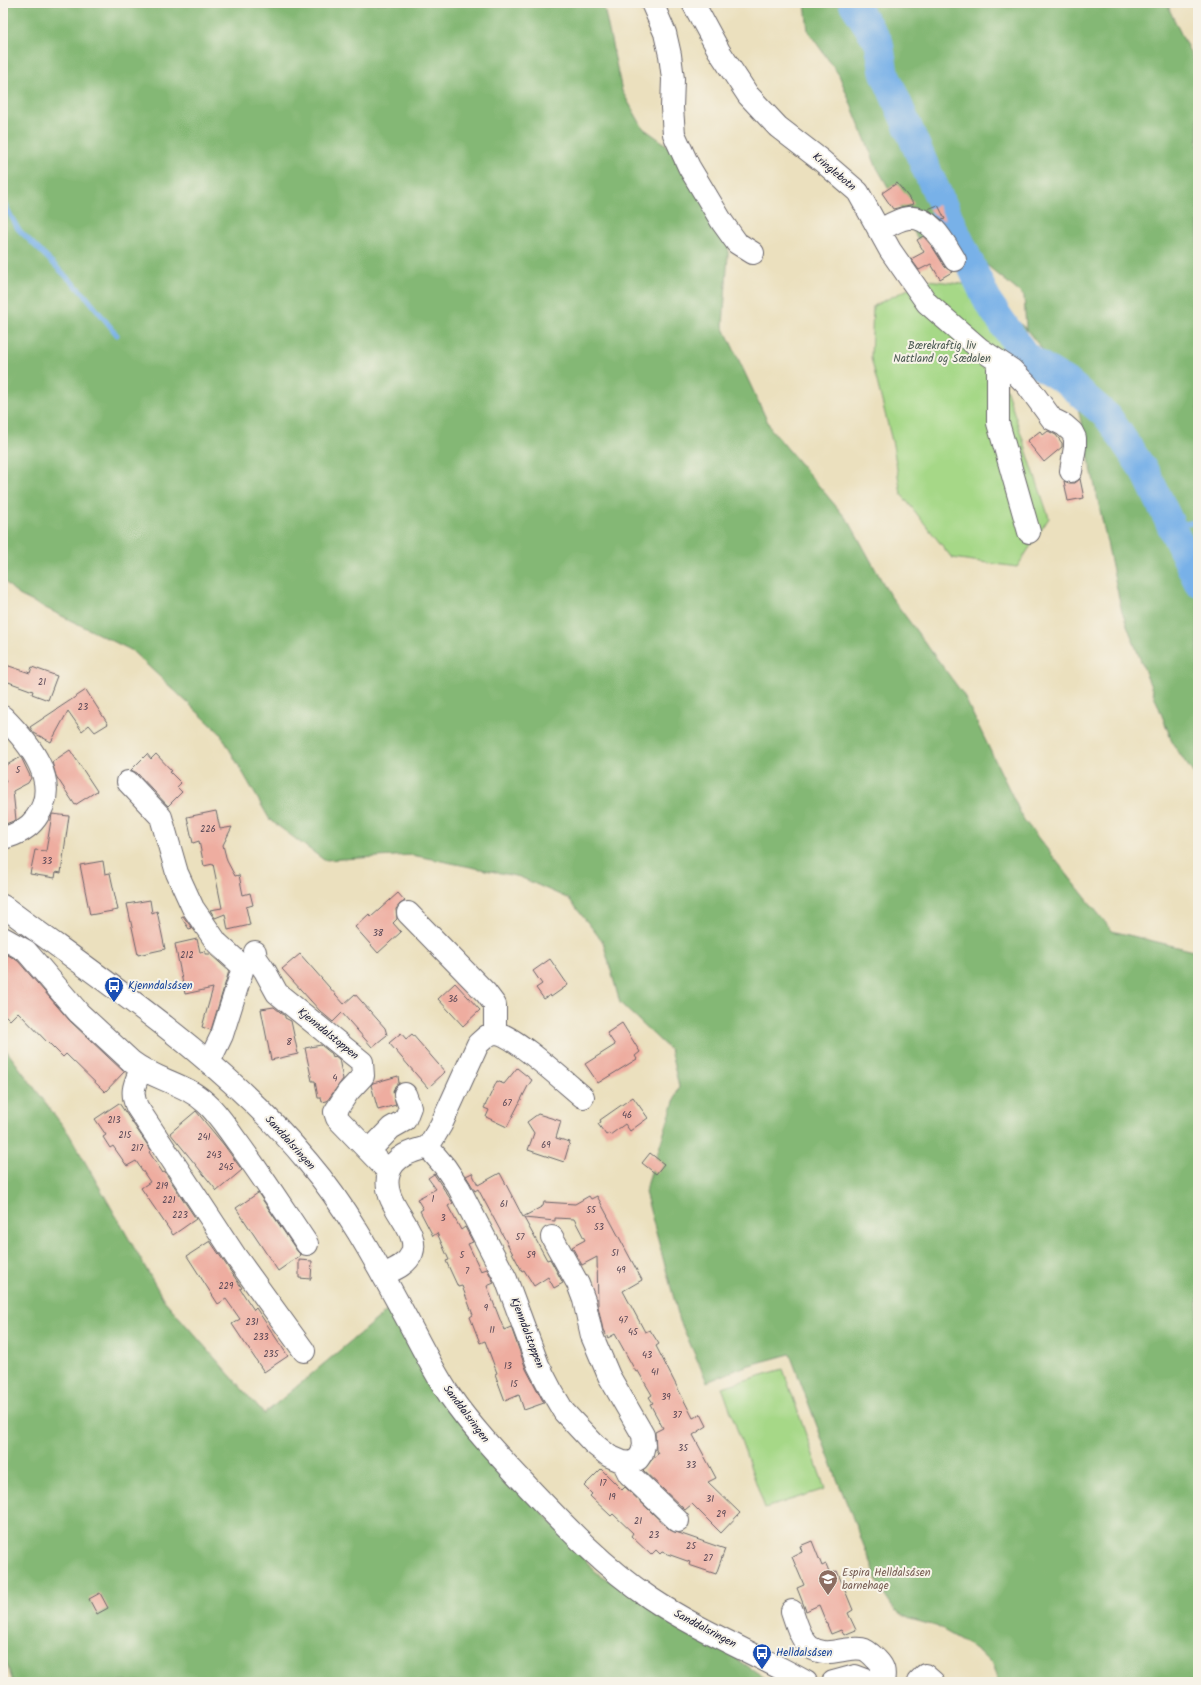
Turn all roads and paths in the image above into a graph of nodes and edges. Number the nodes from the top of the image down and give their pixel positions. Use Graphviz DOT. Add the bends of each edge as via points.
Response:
graph roads {
  1 [pos="652,3"];
  2 [pos="693,3"];
  3 [pos="879,231"];
  4 [pos="753,253"];
  5 [pos="955,260"];
  6 [pos="1005,366"];
  7 [pos="1072,471"];
  8 [pos="1029,532"];
  9 [pos="3,716"];
  10 [pos="128,782"];
  11 [pos="3,838"];
  12 [pos="3,906"];
  13 [pos="408,914"];
  14 [pos="3,938"];
  15 [pos="255,952"];
  16 [pos="495,1033"];
  17 [pos="209,1062"];
  18 [pos="141,1069"];
  19 [pos="406,1094"];
  20 [pos="583,1097"];
  21 [pos="428,1147"];
  22 [pos="369,1151"];
  23 [pos="389,1172"];
  24 [pos="552,1237"];
  25 [pos="307,1244"];
  26 [pos="383,1275"];
  27 [pos="304,1351"];
  28 [pos="623,1462"];
  29 [pos="678,1521"];
  30 [pos="792,1611"];
  31 [pos="806,1682"];
  32 [pos="833,1682"];
  33 [pos="871,1682"];
  34 [pos="883,1682"];
  35 [pos="918,1682"];
  36 [pos="933,1682"];
  1 -- 4 [label="street" via="665,33 670,55 674,134 689,167 722,222 738,243"];
  2 -- 3 [label="street, Kringlebotn" via="719,51 748,95 778,127 858,192"];
  3 -- 5 [label="street" via="909,218 916,219 929,225 940,235"];
  3 -- 6 [label="street, Kringlebotn" via="927,303 980,349"];
  6 -- 7 [label="street, Kringlebotn" via="1027,385 1052,419 1072,432 1075,447"];
  6 -- 8 [label="street" via="998,423"];
  9 -- 11 [label="street" via="42,768 46,791 42,808 32,823 22,831"];
  10 -- 17 [label="street" via="161,817 177,874 193,908 217,943 239,963 242,971 222,1035"];
  12 -- 17 [label="street, Sanddalsringen" via="184,1040"];
  13 -- 16 [label="street" via="495,1005"];
  14 -- 18 [label="street" via="26,952 78,1012"];
  15 -- 22 [label="street, Kjenndalstoppen" via="277,993 362,1062 363,1076 348,1092 335,1112 337,1118"];
  16 -- 20 [label="street" via="503,1034 517,1043"];
  16 -- 21 [label="street" via="488,1034 478,1044 441,1125"];
  17 -- 26 [label="street, Sanddalsringen" via="251,1100 309,1162 338,1200"];
  18 -- 25 [label="street" via="190,1090 206,1103 256,1167"];
  18 -- 27 [label="street" via="133,1088 137,1107 232,1250"];
  19 -- 22 [label="street" via="410,1107 405,1120 391,1128"];
  21 -- 23 [label="street" via="403,1155"];
  21 -- 28 [label="street, Kjenndalstoppen" via="459,1188 506,1279 538,1365 554,1396 577,1427 594,1444 609,1456"];
  22 -- 23 [label="street, Kjenndalstoppen"];
  23 -- 26 [label="street" via="390,1198 414,1243 408,1260"];
  24 -- 28 [label="street" via="578,1284 592,1336 609,1376 643,1435 644,1445 638,1459 631,1463"];
  26 -- 31 [label="street, Sanddalsringen" via="450,1395 489,1445 586,1546 651,1599 682,1618"];
  28 -- 29 [label="street" via="629,1474"];
  30 -- 34 [label="street" via="809,1646 831,1653 862,1649 881,1665 885,1673"];
  32 -- 33 [label="street" via="855,1676"];
  35 -- 36 [label="street" via="925,1675"];
}
